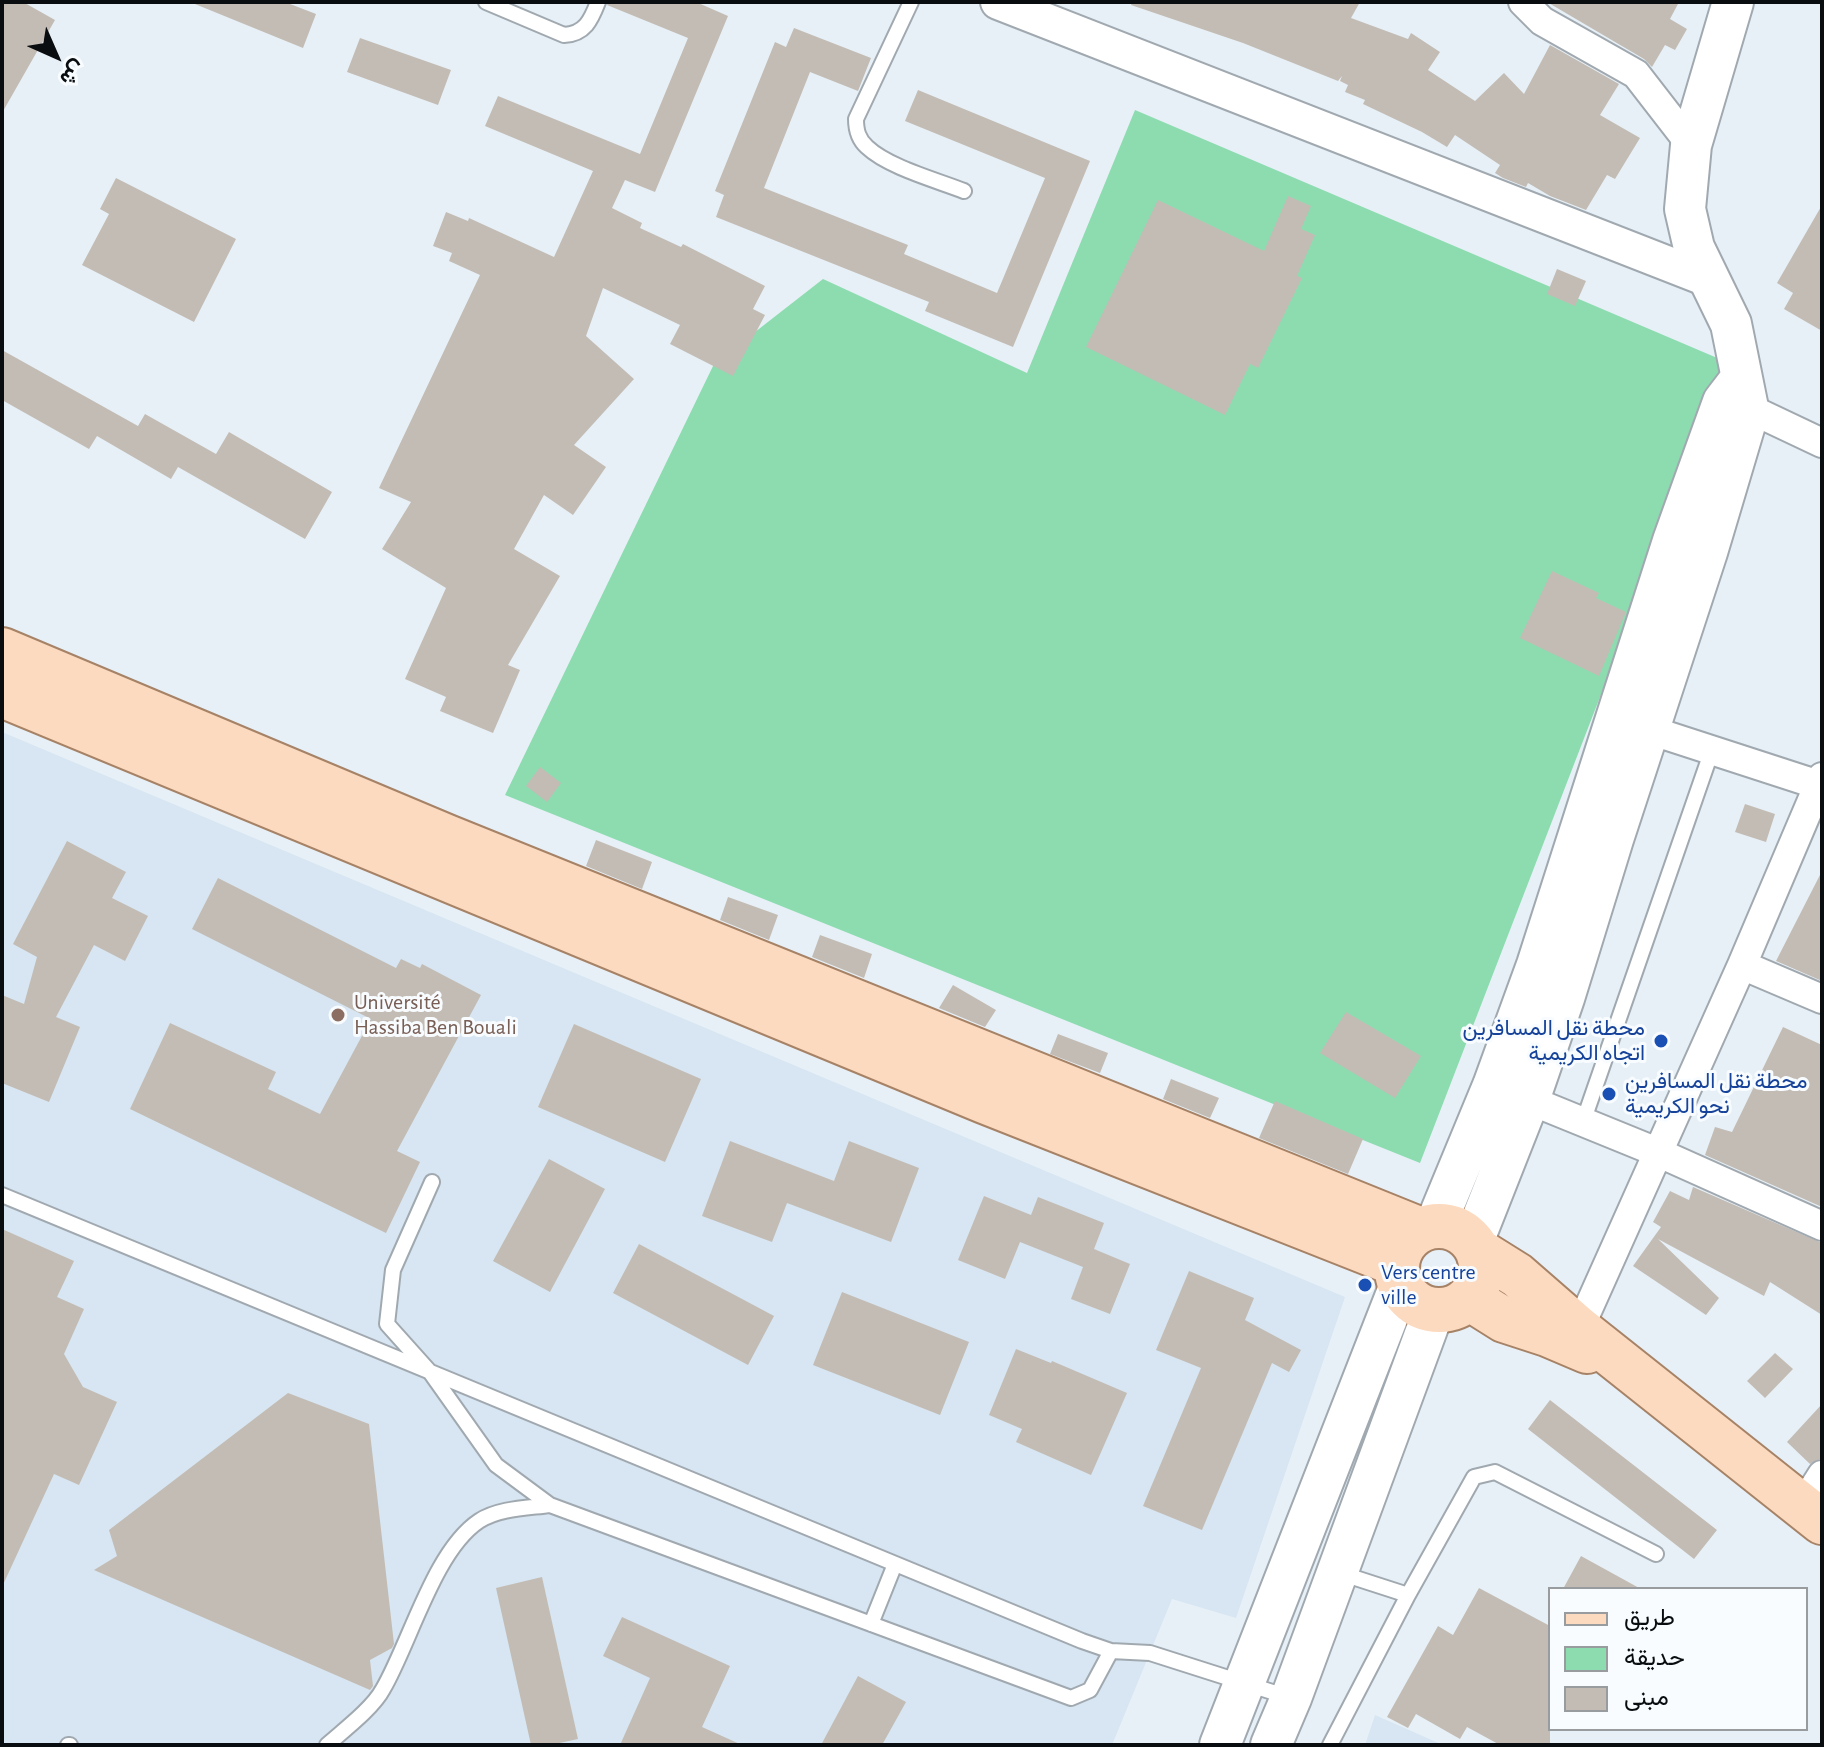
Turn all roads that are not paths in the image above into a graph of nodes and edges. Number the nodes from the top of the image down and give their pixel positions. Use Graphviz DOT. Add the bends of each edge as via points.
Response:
graph roads {
  1 [pos="486,2"];
  2 [pos="598,2"];
  3 [pos="911,2"];
  4 [pos="998,2"];
  5 [pos="1523,2"];
  6 [pos="1733,2"];
  7 [pos="1046,11"];
  8 [pos="1691,145"];
  9 [pos="964,191"];
  10 [pos="1707,279"];
  11 [pos="1737,396"];
  12 [pos="1822,443"];
  13 [pos="2,650"];
  14 [pos="2,695"];
  15 [pos="1633,724"];
  16 [pos="1712,750"];
  17 [pos="1821,783"];
  18 [pos="1742,965"];
  19 [pos="1822,999"];
  20 [pos="1511,1093"];
  21 [pos="1583,1122"];
  22 [pos="1657,1152"];
  23 [pos="432,1182"];
  24 [pos="2,1195"];
  25 [pos="1822,1226"];
  26 [pos="1438,1263"];
  27 [pos="1579,1329"];
  28 [pos="1633,1371"];
  29 [pos="430,1372"];
  30 [pos="1815,1502"];
  31 [pos="550,1505"];
  32 [pos="1656,1554"];
  33 [pos="895,1564"];
  34 [pos="1337,1572"];
  35 [pos="1408,1595"];
  36 [pos="871,1624"];
  37 [pos="1111,1651"];
  38 [pos="1243,1683"];
  39 [pos="1291,1698"];
  40 [pos="327,1745"];
  41 [pos="1220,1745"];
  42 [pos="1271,1745"];
  43 [pos="1330,1745"];
  1 -- 2 [label="lane" via="564,35 583,29"];
  3 -- 9 [label="lane" via="856,119 856,131 868,148 887,160"];
  4 -- 7 [label="street"];
  5 -- 8 [label="street" via="1542,21 1636,74"];
  6 -- 8 [label="main road"];
  7 -- 10 [label="street"];
  8 -- 10 [label="main road" via="1685,209"];
  10 -- 11 [label="main road" via="1731,324"];
  11 -- 12 [label="street"];
  11 -- 15 [label="main road" via="1707,552"];
  13 -- 26 [label="main road"];
  14 -- 26 [label="main road" via="984,1101"];
  15 -- 16 [label="street"];
  15 -- 20 [label="main road"];
  16 -- 17 [label="street"];
  16 -- 21 [label="lane"];
  17 -- 18 [label="street"];
  18 -- 19 [label="street"];
  18 -- 22 [label="street"];
  20 -- 21 [label="street"];
  20 -- 26 [label="main road"];
  21 -- 22 [label="street"];
  22 -- 25 [label="street"];
  22 -- 27 [label="street"];
  23 -- 29 [label="lane" via="393,1270 387,1324"];
  24 -- 29 [label="lane"];
  26 -- 27 [label="main road" via="1517,1275"];
  26 -- 28 [label="main road" via="1504,1320"];
  26 -- 34 [label="main road"];
  26 -- 38 [label="main road"];
  27 -- 28 [label="main road"];
  28 -- 30 [label="main road"];
  29 -- 31 [label="lane" via="496,1465"];
  29 -- 33 [label="lane"];
  31 -- 36 [label="lane"];
  31 -- 40 [label="lane" via="513,1509 480,1521 453,1548 382,1692"];
  32 -- 35 [label="lane" via="1495,1472 1474,1477"];
  33 -- 36 [label="lane"];
  33 -- 37 [label="lane"];
  34 -- 35 [label="lane"];
  34 -- 39 [label="main road"];
  35 -- 43 [label="lane"];
  36 -- 37 [label="lane" via="1071,1698 1090,1690"];
  37 -- 38 [label="lane" via="1150,1653"];
  38 -- 39 [label="lane"];
  38 -- 41 [label="main road"];
  39 -- 42 [label="main road"];
}
